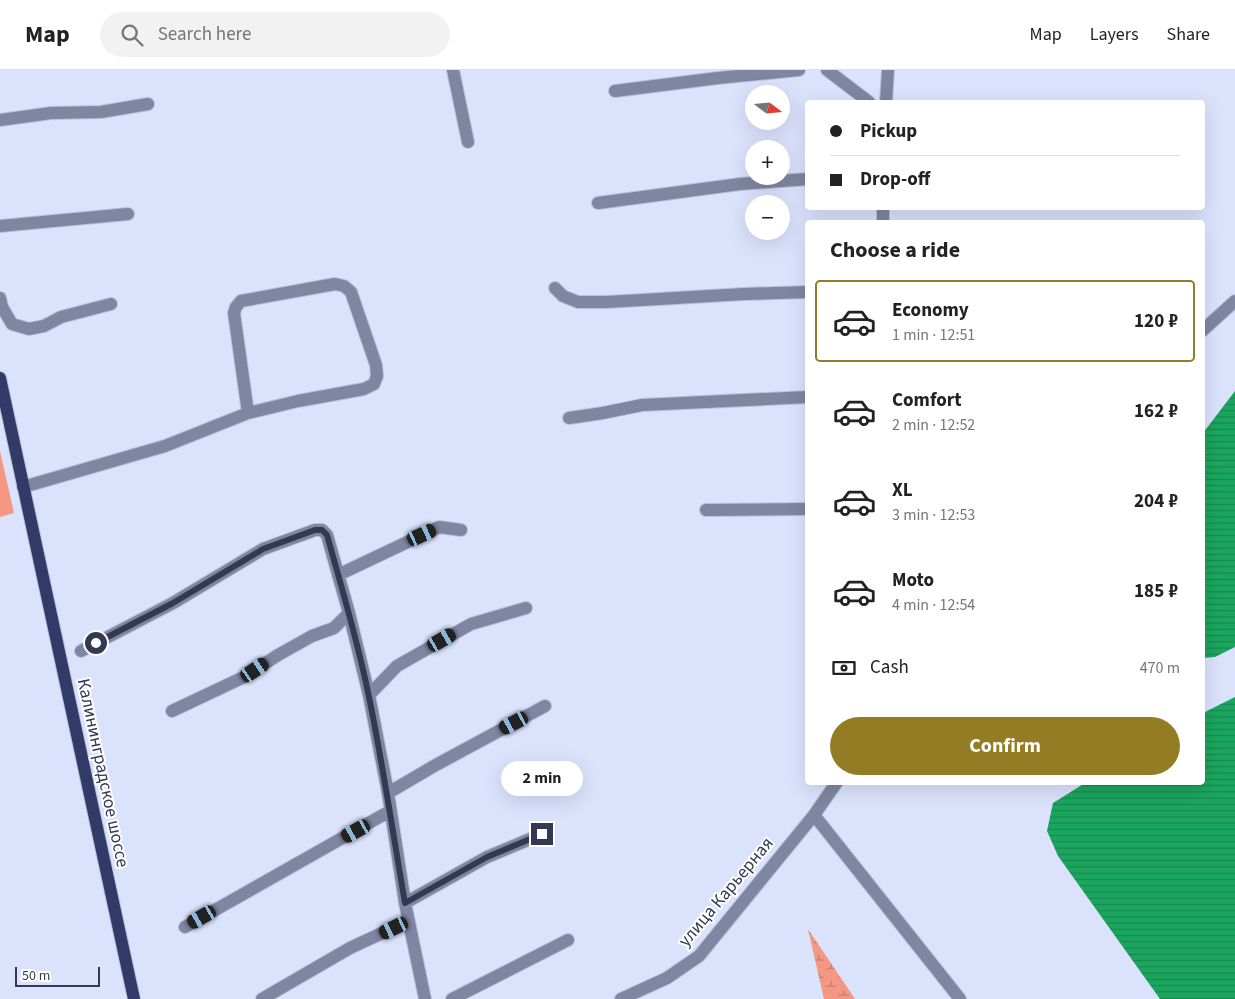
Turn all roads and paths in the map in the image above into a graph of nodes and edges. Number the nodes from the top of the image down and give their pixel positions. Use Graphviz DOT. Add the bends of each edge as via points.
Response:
graph roads {
  1 [pos="453,70"];
  2 [pos="799,70"];
  3 [pos="827,70"];
  4 [pos="888,70"];
  5 [pos="615,91"];
  6 [pos="866,100"];
  7 [pos="886,100"];
  8 [pos="148,104"];
  9 [pos="0,120"];
  10 [pos="468,142"];
  11 [pos="805,179"];
  12 [pos="598,203"];
  13 [pos="128,214"];
  14 [pos="0,226"];
  15 [pos="555,288"];
  16 [pos="805,292"];
  17 [pos="0,298"];
  18 [pos="1235,300"];
  19 [pos="111,304"];
  20 [pos="1205,328"];
  21 [pos="0,378"];
  22 [pos="805,398"];
  23 [pos="248,413"];
  24 [pos="569,418"];
  25 [pos="24,487"];
  26 [pos="805,509"];
  27 [pos="706,510"];
  28 [pos="462,530"];
  29 [pos="338,574"];
  30 [pos="526,608"];
  31 [pos="349,613"];
  32 [pos="81,651"];
  33 [pos="369,695"];
  34 [pos="546,706"];
  35 [pos="172,711"];
  36 [pos="835,785"];
  37 [pos="388,793"];
  38 [pos="390,811"];
  39 [pos="814,815"];
  40 [pos="542,834"];
  41 [pos="405,903"];
  42 [pos="408,921"];
  43 [pos="185,927"];
  44 [pos="568,940"];
  45 [pos="134,999"];
  46 [pos="262,999"];
  47 [pos="425,999"];
  48 [pos="452,999"];
  49 [pos="621,999"];
  50 [pos="960,999"];
  1 -- 10 [label="street"];
  2 -- 5 [label="street"];
  3 -- 6 [label="street"];
  4 -- 7 [label="street"];
  8 -- 9 [label="street" via="101,112 51,113"];
  11 -- 12 [label="street" via="740,184"];
  13 -- 14 [label="street"];
  15 -- 16 [label="street" via="562,296 578,302"];
  17 -- 19 [label="street" via="12,324 29,329"];
  18 -- 20 [label="street"];
  21 -- 25 [label="main road, Калининградское шоссе"];
  22 -- 24 [label="street" via="642,405"];
  23 -- 23 [label="street" via="234,314 236,307 241,302 335,284 344,286 351,292 376,365 374,384 364,389"];
  23 -- 25 [label="street" via="165,446"];
  25 -- 45 [label="main road, Калининградское шоссе"];
  26 -- 27 [label="street"];
  28 -- 29 [label="street" via="439,528"];
  29 -- 31 [label="street"];
  29 -- 32 [label="street" via="327,535 322,530 315,530 263,549 173,603"];
  30 -- 33 [label="street" via="471,624 397,666"];
  31 -- 33 [label="street"];
  31 -- 35 [label="street" via="334,628 312,636 244,677"];
  33 -- 37 [label="street"];
  34 -- 37 [label="street"];
  36 -- 39 [label="street, улица Карьерная"];
  37 -- 38 [label="street"];
  38 -- 41 [label="street"];
  38 -- 43 [label="street"];
  39 -- 49 [label="street, улица Карьерная" via="699,956 667,978"];
  39 -- 50 [label="street"];
  40 -- 41 [label="street" via="487,857"];
  41 -- 42 [label="street"];
  42 -- 46 [label="street" via="350,948"];
  42 -- 47 [label="street"];
  44 -- 48 [label="street"];
}
